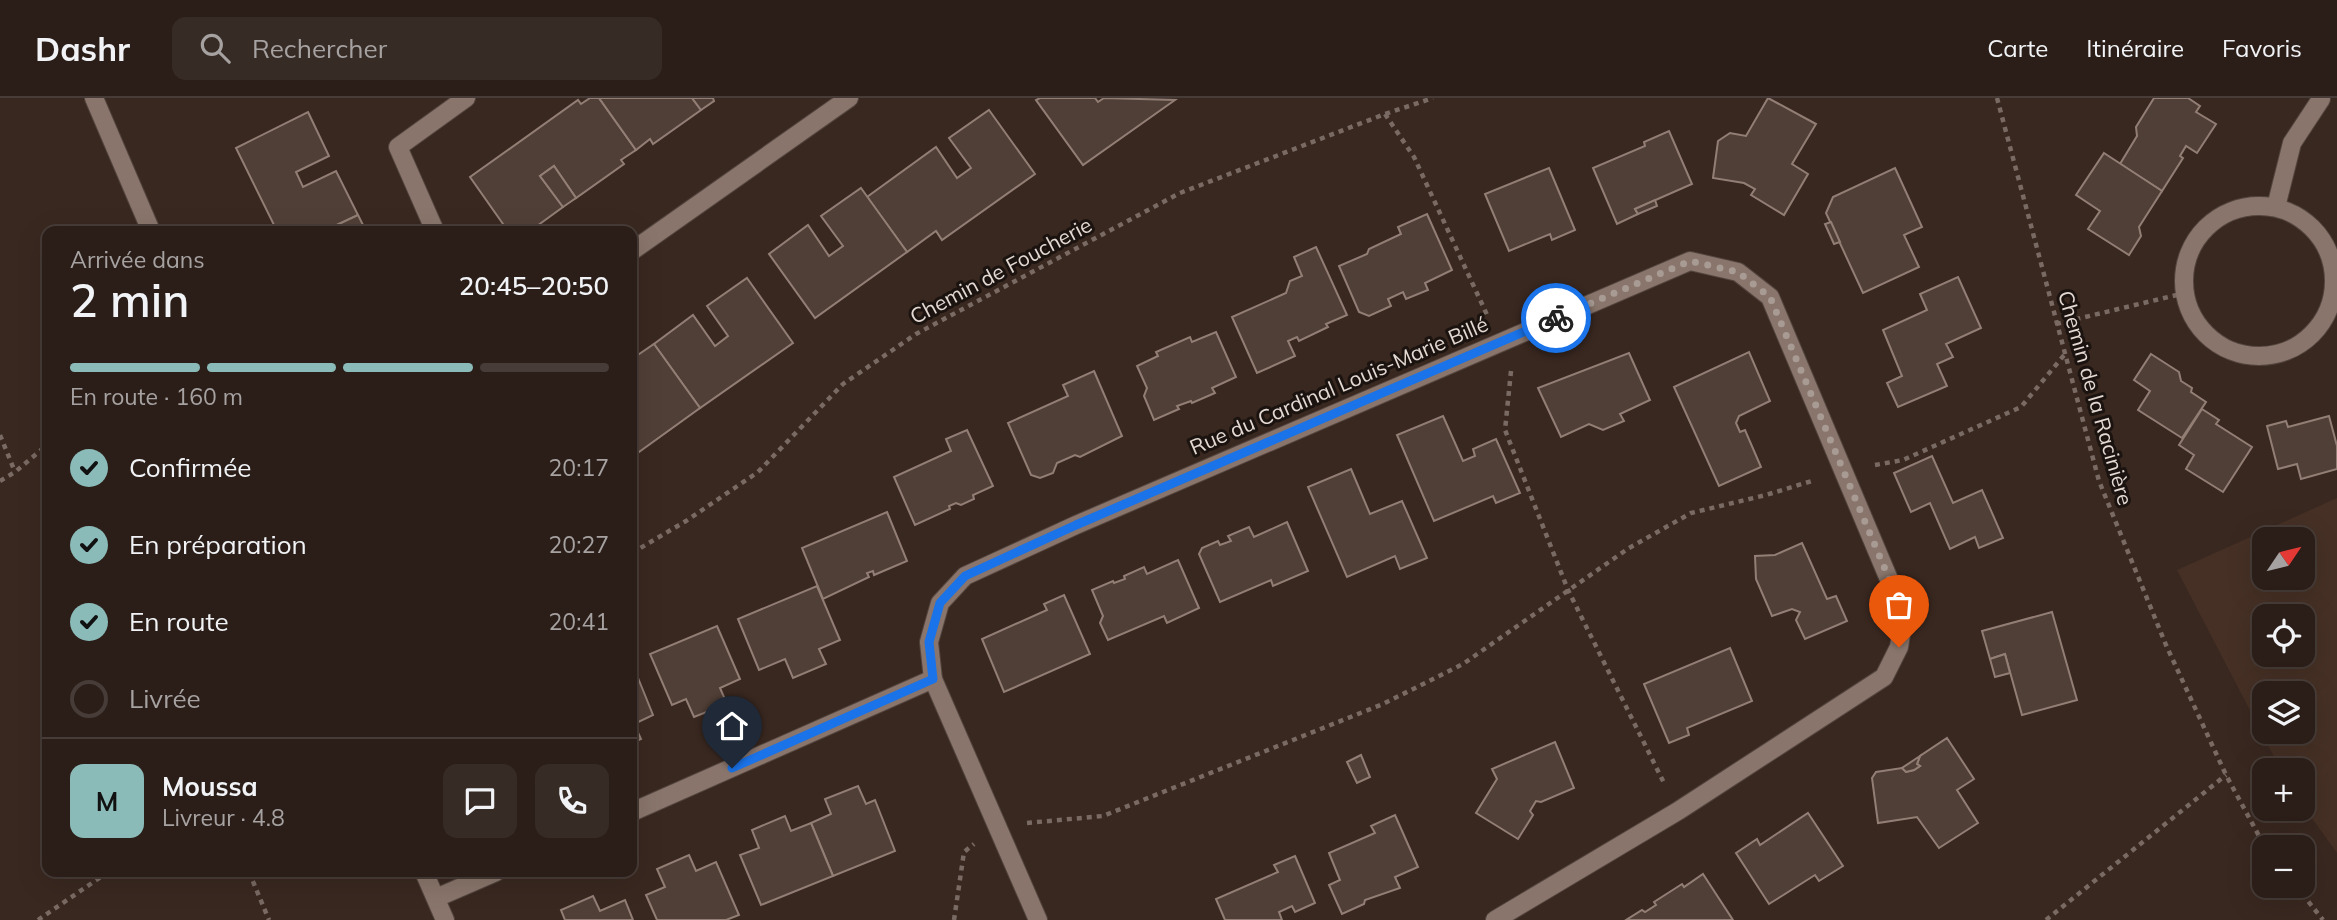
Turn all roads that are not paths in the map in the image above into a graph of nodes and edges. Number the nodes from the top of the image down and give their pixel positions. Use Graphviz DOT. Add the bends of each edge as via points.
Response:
graph roads {
  1 [pos="94,98"];
  2 [pos="466,98"];
  3 [pos="849,98"];
  4 [pos="2326,101"];
  5 [pos="2276,207"];
  6 [pos="149,226"];
  7 [pos="433,226"];
  8 [pos="637,247"];
  9 [pos="933,679"];
  10 [pos="637,810"];
  11 [pos="426,877"];
  12 [pos="484,877"];
  13 [pos="436,898"];
  14 [pos="445,920"];
  15 [pos="1038,920"];
  16 [pos="1495,920"];
  1 -- 6 [label="street"];
  2 -- 7 [label="street" via="398,147"];
  3 -- 8 [label="street"];
  4 -- 5 [label="street" via="2292,143"];
  5 -- 5 [label="street" via="2317,233 2329,254 2334,277 2331,302 2321,324 2282,353 2234,352 2213,341 2196,323 2186,301 2183,275 2189,250 2204,228 2225,213 2250,206"];
  9 -- 10 [label="street"];
  9 -- 15 [label="street, Rue du Cardinal Louis-Marie Billé"];
  9 -- 16 [label="street, Rue du Cardinal Louis-Marie Billé" via="929,642 940,603 965,576 1690,261 1738,272 1770,297 1904,614 1899,647 1884,677 1678,811"];
  11 -- 13 [label="street"];
  12 -- 13 [label="street"];
  13 -- 14 [label="street"];
}
